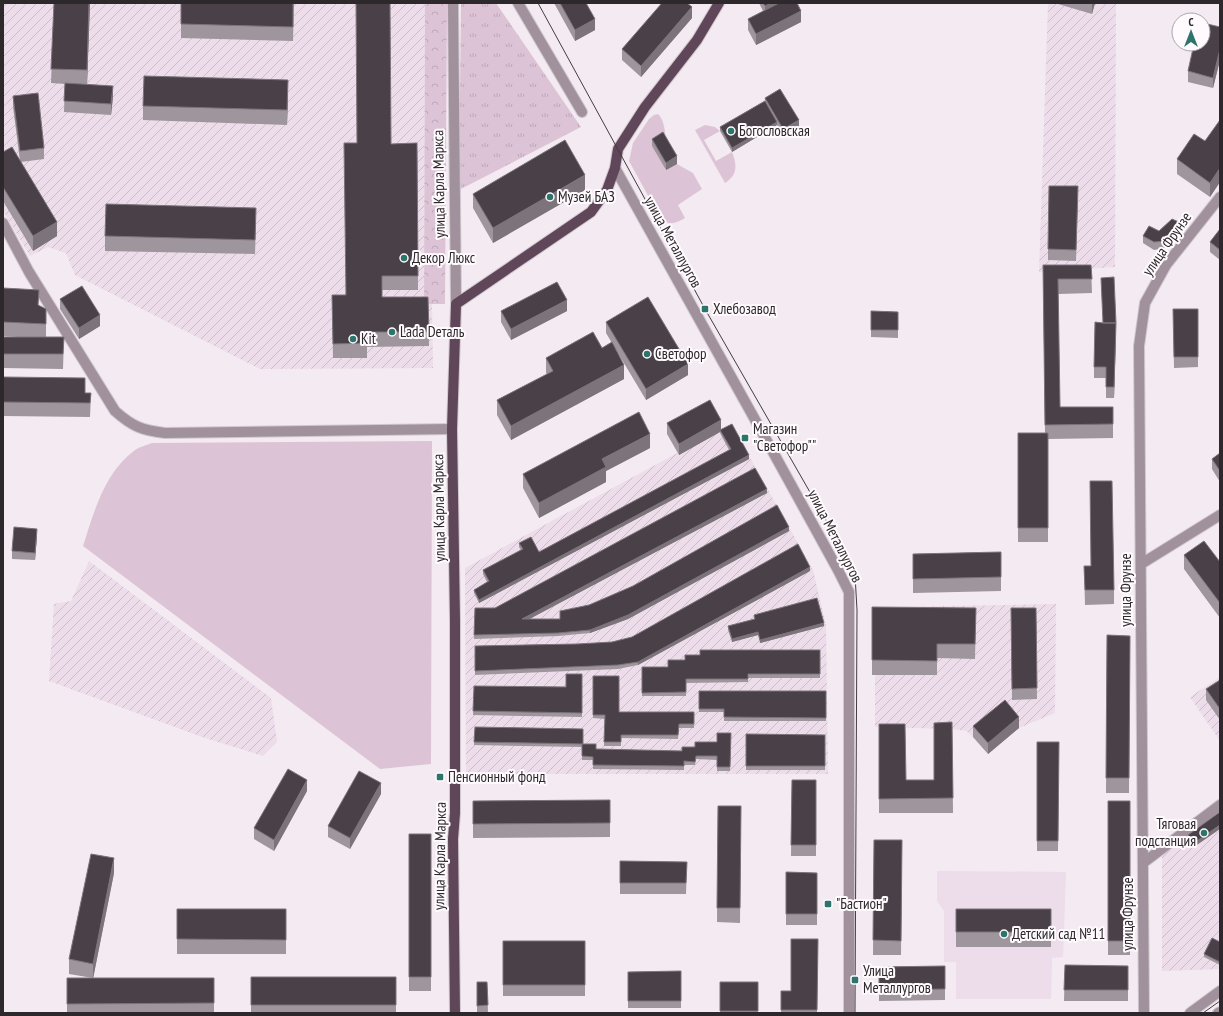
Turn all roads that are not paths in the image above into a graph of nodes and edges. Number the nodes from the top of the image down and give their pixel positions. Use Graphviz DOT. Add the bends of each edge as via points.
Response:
graph roads {
  1 [pos="453,3"];
  2 [pos="518,3"];
  3 [pos="719,3"];
  4 [pos="582,112"];
  5 [pos="615,168"];
  6 [pos="1220,197"];
  7 [pos="3,223"];
  8 [pos="456,304"];
  9 [pos="452,429"];
  10 [pos="1220,515"];
  11 [pos="1141,564"];
  12 [pos="1220,805"];
  13 [pos="1143,864"];
  14 [pos="1220,991"];
  15 [pos="1146,1011"];
  16 [pos="455,1013"];
  17 [pos="849,1013"];
  18 [pos="1190,1013"];
  1 -- 8 [label="street, улица Карла Маркса"];
  2 -- 4 [label="street"];
  3 -- 5 [label="main road" via="697,40 645,107 618,149"];
  5 -- 8 [label="main road" via="607,190 591,212"];
  5 -- 17 [label="street, улица Металлургов" via="849,592"];
  6 -- 11 [label="street, улица Фрунзе" via="1166,265 1145,303 1140,346"];
  7 -- 9 [label="street" via="29,272 115,411 136,427 165,433"];
  8 -- 9 [label="main road, улица Карла Маркса"];
  9 -- 16 [label="main road, улица Карла Маркса" via="455,620"];
  10 -- 11 [label="street"];
  11 -- 13 [label="street, улица Фрунзе"];
  12 -- 13 [label="street"];
  13 -- 15 [label="street, улица Фрунзе"];
  14 -- 18 [label="street"];
}
